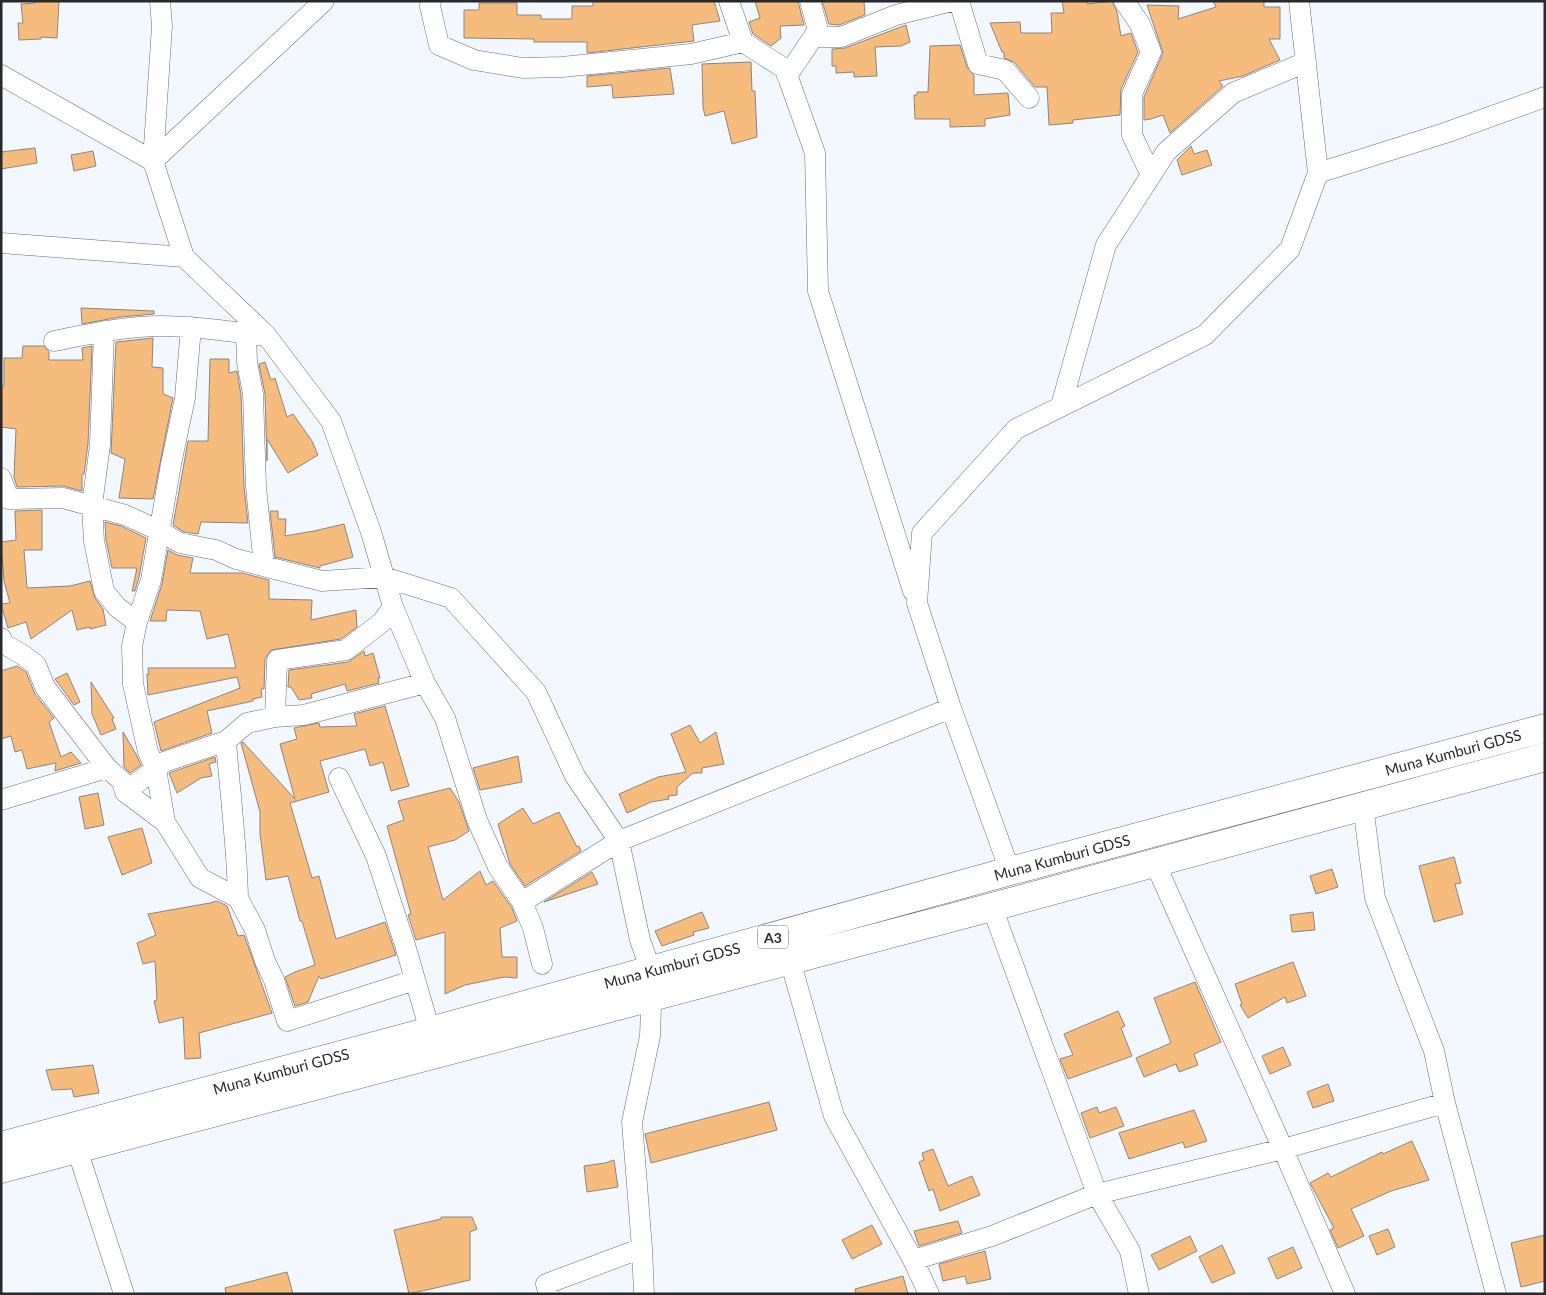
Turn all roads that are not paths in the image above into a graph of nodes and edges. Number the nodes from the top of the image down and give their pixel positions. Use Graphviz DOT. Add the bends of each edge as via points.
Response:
graph roads {
  1 [pos="160,1"];
  2 [pos="324,1"];
  3 [pos="431,1"];
  4 [pos="729,1"];
  5 [pos="810,1"];
  6 [pos="952,1"];
  7 [pos="959,1"];
  8 [pos="1124,1"];
  9 [pos="1299,1"];
  10 [pos="814,37"];
  11 [pos="743,42"];
  12 [pos="1306,62"];
  13 [pos="1,75"];
  14 [pos="787,76"];
  15 [pos="1545,97"];
  16 [pos="1029,98"];
  17 [pos="153,161"];
  18 [pos="1318,173"];
  19 [pos="1151,175"];
  20 [pos="1,243"];
  21 [pos="184,257"];
  22 [pos="191,327"];
  23 [pos="104,331"];
  24 [pos="246,333"];
  25 [pos="266,335"];
  26 [pos="54,341"];
  27 [pos="1061,406"];
  28 [pos="1,478"];
  29 [pos="92,506"];
  30 [pos="158,530"];
  31 [pos="264,566"];
  32 [pos="384,577"];
  33 [pos="917,604"];
  34 [pos="393,606"];
  35 [pos="137,622"];
  36 [pos="1,638"];
  37 [pos="425,683"];
  38 [pos="951,708"];
  39 [pos="276,717"];
  40 [pos="1545,728"];
  41 [pos="226,741"];
  42 [pos="1545,757"];
  43 [pos="107,768"];
  44 [pos="156,769"];
  45 [pos="339,778"];
  46 [pos="125,792"];
  47 [pos="1,800"];
  48 [pos="1363,806"];
  49 [pos="166,822"];
  50 [pos="619,841"];
  51 [pos="1155,863"];
  52 [pos="1010,871"];
  53 [pos="238,898"];
  54 [pos="522,902"];
  55 [pos="992,907"];
  56 [pos="790,960"];
  57 [pos="542,964"];
  58 [pos="651,971"];
  59 [pos="415,980"];
  60 [pos="649,998"];
  61 [pos="430,1031"];
  62 [pos="1445,1103"];
  63 [pos="1,1146"];
  64 [pos="77,1149"];
  65 [pos="1283,1149"];
  66 [pos="1,1170"];
  67 [pos="1097,1194"];
  68 [pos="642,1248"];
  69 [pos="913,1260"];
  70 [pos="124,1294"];
  71 [pos="548,1294"];
  72 [pos="644,1294"];
  73 [pos="929,1294"];
  74 [pos="1139,1294"];
  75 [pos="1345,1294"];
  76 [pos="1496,1294"];
  1 -- 17 [label="street" via="162,26"];
  2 -- 17 [label="street"];
  3 -- 11 [label="street" via="438,44 474,60 523,68 691,54"];
  4 -- 11 [label="street"];
  5 -- 10 [label="street" via="818,30"];
  6 -- 10 [label="street" via="896,15 841,37"];
  7 -- 16 [label="street" via="978,64 1005,70"];
  8 -- 19 [label="street" via="1140,24 1151,52 1132,94 1132,135"];
  9 -- 12 [label="street"];
  10 -- 14 [label="street"];
  11 -- 14 [label="street" via="785,69"];
  12 -- 18 [label="street"];
  12 -- 19 [label="street" via="1233,93 1166,152"];
  13 -- 17 [label="street"];
  14 -- 33 [label="street" via="815,154 818,291"];
  15 -- 18 [label="street"];
  17 -- 21 [label="street"];
  18 -- 27 [label="street" via="1290,249 1205,335"];
  19 -- 27 [label="street" via="1106,245"];
  20 -- 21 [label="street"];
  21 -- 25 [label="street"];
  22 -- 23 [label="street"];
  22 -- 24 [label="street"];
  22 -- 30 [label="street" via="185,398"];
  23 -- 26 [label="street"];
  23 -- 29 [label="street" via="100,445"];
  24 -- 25 [label="street"];
  24 -- 31 [label="street"];
  25 -- 32 [label="street" via="331,422"];
  27 -- 33 [label="street" via="1016,429 922,534"];
  28 -- 29 [label="street" via="9,499 63,498"];
  29 -- 30 [label="street" via="125,515"];
  29 -- 35 [label="street" via="94,541 104,591"];
  30 -- 31 [label="street" via="180,543 216,550"];
  30 -- 35 [label="street" via="151,580"];
  31 -- 32 [label="street" via="322,581"];
  32 -- 34 [label="street"];
  32 -- 50 [label="street" via="451,598 536,692 575,776"];
  33 -- 38 [label="street"];
  34 -- 37 [label="street"];
  34 -- 39 [label="street" via="382,622 346,650 277,660"];
  35 -- 44 [label="street" via="132,646 133,684 148,752"];
  36 -- 43 [label="street" via="4,644 36,665 45,687"];
  37 -- 39 [label="street" via="304,715"];
  37 -- 54 [label="street" via="445,718 477,820 498,867"];
  38 -- 50 [label="street"];
  38 -- 52 [label="street"];
  39 -- 41 [label="street" via="247,723"];
  40 -- 52 [label="highway, Muna Kumburi GDSS / A3"];
  41 -- 44 [label="street" via="164,762"];
  41 -- 53 [label="street" via="238,858"];
  42 -- 48 [label="highway, Muna Kumburi GDSS / A3"];
  43 -- 46 [label="street" via="122,781"];
  43 -- 47 [label="street"];
  44 -- 46 [label="street"];
  44 -- 49 [label="street"];
  45 -- 59 [label="street" via="376,856"];
  46 -- 49 [label="street"];
  48 -- 51 [label="highway, Muna Kumburi GDSS / A3"];
  48 -- 62 [label="street" via="1375,898 1434,1051"];
  49 -- 53 [label="street" via="200,878"];
  50 -- 54 [label="street"];
  50 -- 58 [label="street" via="640,940"];
  51 -- 55 [label="highway, Muna Kumburi GDSS / A3"];
  51 -- 65 [label="street"];
  52 -- 58 [label="highway, Muna Kumburi GDSS / A3"];
  53 -- 59 [label="street" via="255,930 287,1021"];
  54 -- 57 [label="street"];
  55 -- 56 [label="highway, Muna Kumburi GDSS / A3"];
  55 -- 67 [label="street"];
  56 -- 60 [label="highway, Muna Kumburi GDSS / A3"];
  56 -- 69 [label="street" via="834,1116"];
  58 -- 61 [label="highway, Muna Kumburi GDSS / A3"];
  59 -- 61 [label="street"];
  60 -- 64 [label="highway, Muna Kumburi GDSS / A3"];
  60 -- 68 [label="street" via="650,1036 632,1122"];
  61 -- 63 [label="highway, Muna Kumburi GDSS / A3"];
  62 -- 65 [label="street"];
  62 -- 76 [label="street"];
  64 -- 66 [label="highway, Muna Kumburi GDSS / A3"];
  64 -- 70 [label="street"];
  65 -- 67 [label="street"];
  65 -- 75 [label="street"];
  67 -- 69 [label="street" via="992,1236"];
  67 -- 74 [label="street" via="1130,1251"];
  68 -- 71 [label="street" via="546,1284"];
  68 -- 72 [label="street"];
  69 -- 73 [label="street"];
}
